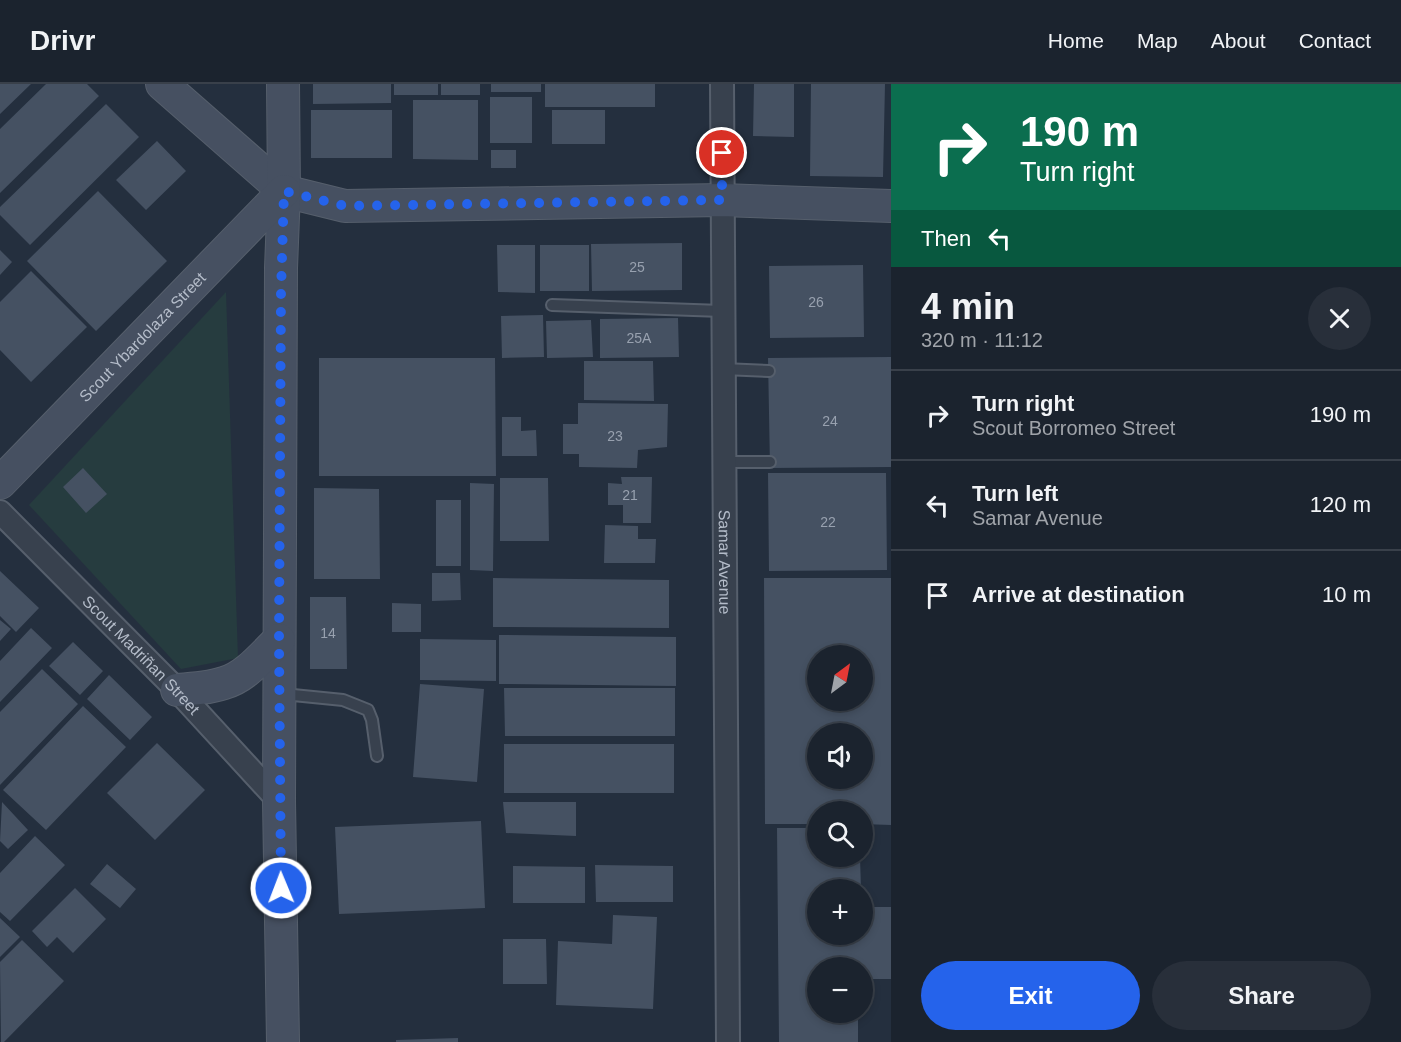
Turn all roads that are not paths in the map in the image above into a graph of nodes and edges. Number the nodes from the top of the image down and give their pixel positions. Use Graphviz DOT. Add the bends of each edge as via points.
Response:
graph roads {
  1 [pos="162,84"];
  2 [pos="283,84"];
  3 [pos="722,84"];
  4 [pos="284,191"];
  5 [pos="722,200"];
  6 [pos="891,206"];
  7 [pos="552,304"];
  8 [pos="722,311"];
  9 [pos="723,369"];
  10 [pos="769,371"];
  11 [pos="724,462"];
  12 [pos="770,462"];
  13 [pos="0,483"];
  14 [pos="0,512"];
  15 [pos="279,640"];
  16 [pos="177,690"];
  17 [pos="279,693"];
  18 [pos="377,756"];
  19 [pos="279,801"];
  20 [pos="283,1042"];
  21 [pos="728,1042"];
  1 -- 4 [label="street"];
  2 -- 4 [label="street"];
  3 -- 5 [label="street, Samar Avenue"];
  4 -- 5 [label="street" via="345,206"];
  4 -- 13 [label="street, Scout Ybardolaza Street"];
  4 -- 15 [label="street"];
  5 -- 6 [label="street"];
  5 -- 8 [label="street, Samar Avenue"];
  7 -- 8 [label="lane"];
  8 -- 9 [label="street, Samar Avenue"];
  9 -- 10 [label="lane"];
  9 -- 11 [label="street, Samar Avenue"];
  11 -- 12 [label="lane"];
  11 -- 21 [label="street, Samar Avenue"];
  14 -- 16 [label="street, Scout Madriñan Street"];
  15 -- 16 [label="street" via="249,669 227,683"];
  15 -- 17 [label="street"];
  16 -- 19 [label="street, Scout Madriñan Street"];
  17 -- 18 [label="lane" via="343,700 368,710"];
  17 -- 19 [label="street"];
  19 -- 20 [label="street"];
}
